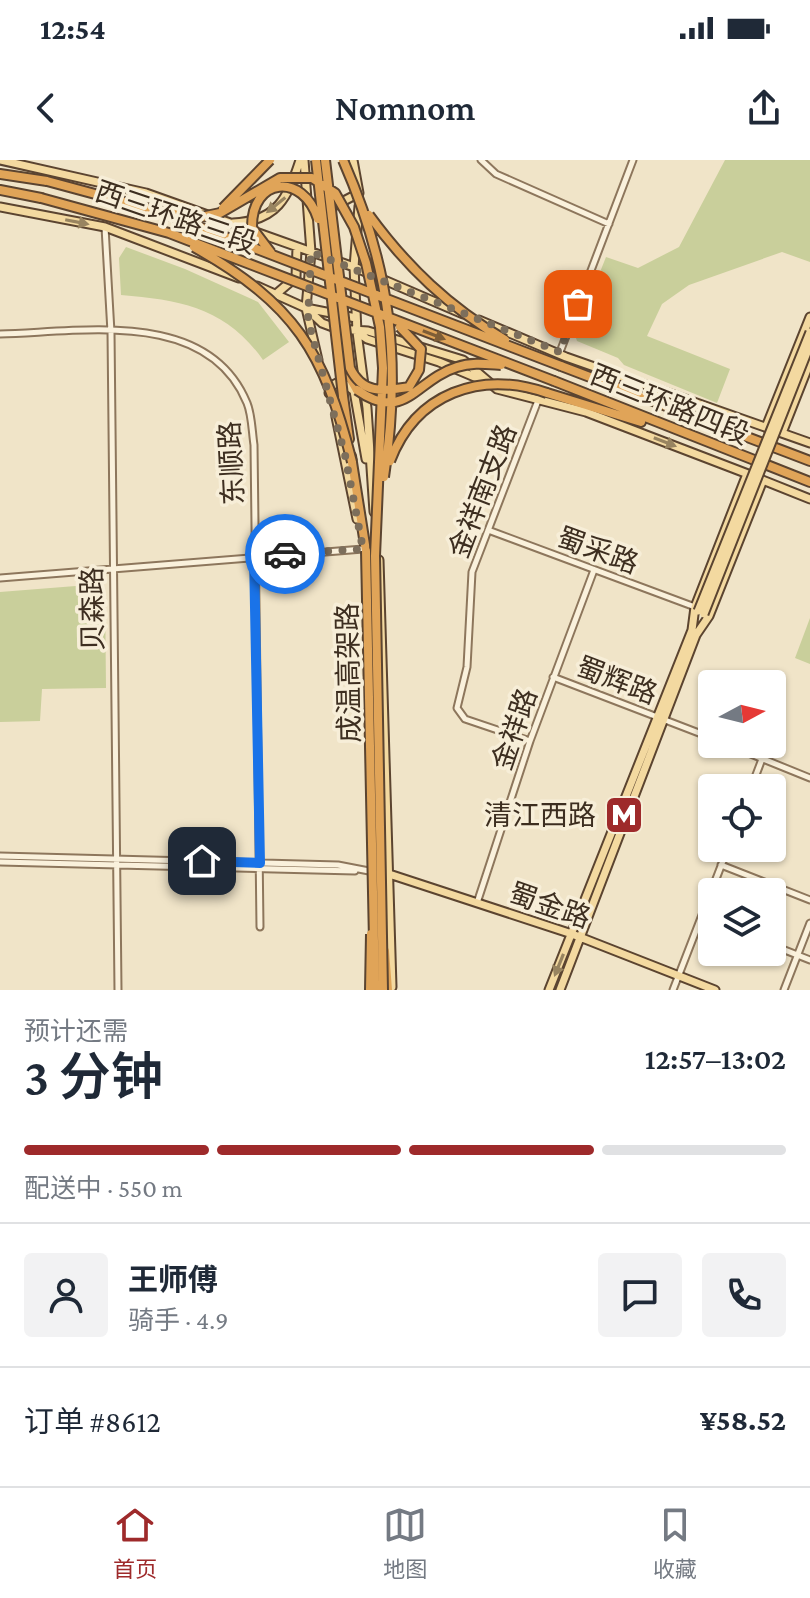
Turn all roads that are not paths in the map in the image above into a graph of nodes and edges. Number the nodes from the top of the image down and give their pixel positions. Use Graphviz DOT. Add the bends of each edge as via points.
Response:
graph roads {
  1 [pos="0,160"];
  2 [pos="270,160"];
  3 [pos="303,160"];
  4 [pos="316,160"];
  5 [pos="325,160"];
  6 [pos="343,160"];
  7 [pos="353,160"];
  8 [pos="481,160"];
  9 [pos="633,160"];
  10 [pos="0,174"];
  11 [pos="0,191"];
  12 [pos="359,193"];
  13 [pos="0,207"];
  14 [pos="363,207"];
  15 [pos="158,211"];
  16 [pos="202,216"];
  17 [pos="228,223"];
  18 [pos="609,224"];
  19 [pos="105,227"];
  20 [pos="169,233"];
  21 [pos="323,235"];
  22 [pos="297,247"];
  23 [pos="311,252"];
  24 [pos="274,257"];
  25 [pos="354,267"];
  26 [pos="333,279"];
  27 [pos="275,295"];
  28 [pos="335,297"];
  29 [pos="306,308"];
  30 [pos="367,310"];
  31 [pos="810,317"];
  32 [pos="356,318"];
  33 [pos="111,332"];
  34 [pos="357,332"];
  35 [pos="810,332"];
  36 [pos="0,334"];
  37 [pos="810,345"];
  38 [pos="526,352"];
  39 [pos="560,352"];
  40 [pos="338,356"];
  41 [pos="810,362"];
  42 [pos="513,366"];
  43 [pos="328,395"];
  44 [pos="543,396"];
  45 [pos="766,427"];
  46 [pos="782,433"];
  47 [pos="687,436"];
  48 [pos="810,443"];
  49 [pos="810,461"];
  50 [pos="352,462"];
  51 [pos="385,473"];
  52 [pos="747,474"];
  53 [pos="369,477"];
  54 [pos="763,480"];
  55 [pos="810,482"];
  56 [pos="810,499"];
  57 [pos="379,509"];
  58 [pos="488,530"];
  59 [pos="363,549"];
  60 [pos="254,556"];
  61 [pos="111,569"];
  62 [pos="594,570"];
  63 [pos="0,578"];
  64 [pos="699,611"];
  65 [pos="694,632"];
  66 [pos="553,677"];
  67 [pos="661,718"];
  68 [pos="698,733"];
  69 [pos="530,741"];
  70 [pos="762,759"];
  71 [pos="756,774"];
  72 [pos="810,778"];
  73 [pos="0,859"];
  74 [pos="115,862"];
  75 [pos="722,862"];
  76 [pos="260,865"];
  77 [pos="721,865"];
  78 [pos="369,871"];
  79 [pos="386,872"];
  80 [pos="810,900"];
  81 [pos="477,904"];
  82 [pos="810,923"];
  83 [pos="260,927"];
  84 [pos="576,936"];
  85 [pos="786,951"];
  86 [pos="797,956"];
  87 [pos="810,960"];
  88 [pos="679,976"];
  89 [pos="118,990"];
  90 [pos="372,990"];
  91 [pos="388,990"];
  92 [pos="549,990"];
  93 [pos="560,990"];
  94 [pos="673,990"];
  95 [pos="715,990"];
  96 [pos="784,990"];
  1 -- 17 [label="main road" via="120,184"];
  2 -- 16 [label="highway, bridge" via="224,207"];
  3 -- 12 [label="main road" via="326,205"];
  3 -- 17 [label="main road, one-way" via="289,195 275,209 251,222"];
  3 -- 23 [label="main road"];
  4 -- 21 [label="highway, 成温高架路, bridge"];
  5 -- 30 [label="highway, bridge" via="350,368 356,381 372,391 409,387 419,370 421,349 407,331"];
  6 -- 14 [label="highway, bridge"];
  7 -- 12 [label="main road"];
  8 -- 18 [label="street" via="496,174"];
  9 -- 18 [label="street"];
  10 -- 15 [label="highway, 西三环路三段, bridge"];
  11 -- 20 [label="highway, 西三环路三段, bridge"];
  12 -- 25 [label="main road"];
  13 -- 19 [label="main road, one-way"];
  14 -- 38 [label="highway, bridge" via="429,287"];
  14 -- 51 [label="highway, bridge" via="389,310 393,395"];
  15 -- 16 [label="highway, bridge"];
  15 -- 24 [label="highway, 西三环路三段, bridge"];
  16 -- 57 [label="highway, bridge" via="220,213 280,178 312,178 335,193 354,227 380,327"];
  17 -- 22 [label="main road"];
  18 -- 39 [label="street"];
  19 -- 27 [label="main road"];
  19 -- 33 [label="street, 贝森路"];
  20 -- 28 [label="highway, 西三环路三段, bridge"];
  20 -- 50 [label="highway, bridge" via="257,287 293,323 336,400"];
  21 -- 24 [label="highway, bridge" via="303,193 277,186 258,201 252,214 252,228"];
  21 -- 40 [label="highway, 成温高架路, bridge"];
  22 -- 23 [label="main road"];
  22 -- 27 [label="main road" via="296,277"];
  23 -- 25 [label="main road"];
  23 -- 29 [label="main road"];
  24 -- 26 [label="highway, 西三环路三段, bridge"];
  25 -- 32 [label="main road"];
  25 -- 39 [label="main road"];
  26 -- 38 [label="highway, 西三环路四段, bridge"];
  27 -- 29 [label="main road"];
  28 -- 30 [label="highway, 西三环路四段, bridge"];
  29 -- 32 [label="main road"];
  29 -- 34 [label="main road" via="322,323"];
  29 -- 43 [label="main road"];
  30 -- 42 [label="highway, 西三环路四段, one-way, bridge"];
  31 -- 45 [label="main road"];
  32 -- 34 [label="main road"];
  33 -- 36 [label="street, 东顺路"];
  33 -- 60 [label="street, 东顺路" via="153,333 192,344 218,360 233,378 248,405 254,445"];
  33 -- 61 [label="street, 贝森路"];
  34 -- 44 [label="main road" via="463,360 493,386"];
  34 -- 53 [label="main road"];
  35 -- 64 [label="main road, bridge"];
  37 -- 64 [label="main road, bridge"];
  38 -- 49 [label="highway, 西三环路四段, bridge"];
  39 -- 45 [label="main road"];
  40 -- 42 [label="highway, bridge" via="357,390 392,405 456,367"];
  40 -- 50 [label="highway, 成温高架路, bridge"];
  41 -- 46 [label="main road"];
  42 -- 47 [label="highway, 西三环路四段, bridge"];
  43 -- 53 [label="main road" via="337,382 354,391"];
  43 -- 59 [label="main road"];
  44 -- 47 [label="highway"];
  44 -- 51 [label="highway, bridge" via="504,382 456,391 416,417"];
  44 -- 52 [label="main road, one-way"];
  44 -- 58 [label="street, 金祥南支路"];
  45 -- 46 [label="main road"];
  46 -- 48 [label="main road"];
  47 -- 55 [label="highway, 西三环路四段"];
  50 -- 90 [label="highway, 成温高架路, bridge" via="370,620"];
  51 -- 57 [label="highway, bridge"];
  52 -- 54 [label="main road"];
  52 -- 64 [label="main road"];
  53 -- 79 [label="main road" via="380,579"];
  54 -- 56 [label="main road"];
  54 -- 65 [label="main road" via="709,616"];
  57 -- 91 [label="highway, 成温高架路, bridge" via="375,556"];
  58 -- 62 [label="street, 蜀采路"];
  58 -- 69 [label="street, 金祥南支路" via="470,579 467,667 457,708 465,719"];
  59 -- 60 [label="street"];
  59 -- 78 [label="main road"];
  60 -- 61 [label="street"];
  60 -- 76 [label="street, 东顺路"];
  61 -- 63 [label="street"];
  61 -- 74 [label="street, 贝森路"];
  62 -- 64 [label="street, 蜀采路"];
  62 -- 66 [label="street, 金祥路"];
  64 -- 65 [label="main road"];
  65 -- 67 [label="main road"];
  66 -- 67 [label="street, 蜀辉路"];
  66 -- 69 [label="street, 金祥路"];
  67 -- 68 [label="street, 蜀辉路"];
  67 -- 84 [label="main road"];
  69 -- 81 [label="street, 金祥路"];
  70 -- 71 [label="street"];
  70 -- 72 [label="street"];
  73 -- 74 [label="street"];
  74 -- 76 [label="street"];
  74 -- 89 [label="street, 贝森路"];
  75 -- 77 [label="street"];
  76 -- 78 [label="street"];
  76 -- 83 [label="street, 东顺路"];
  77 -- 80 [label="street"];
  77 -- 88 [label="street"];
  78 -- 79 [label="main road, 蜀金路"];
  78 -- 90 [label="main road"];
  79 -- 81 [label="main road, 蜀金路"];
  79 -- 91 [label="main road"];
  81 -- 84 [label="main road, 蜀金路"];
  82 -- 86 [label="street"];
  84 -- 88 [label="main road, 蜀金路"];
  84 -- 92 [label="main road, one-way"];
  84 -- 93 [label="main road"];
  85 -- 86 [label="street"];
  86 -- 87 [label="street"];
  86 -- 96 [label="street"];
  88 -- 94 [label="street"];
  88 -- 95 [label="main road, 蜀金路"];
}
